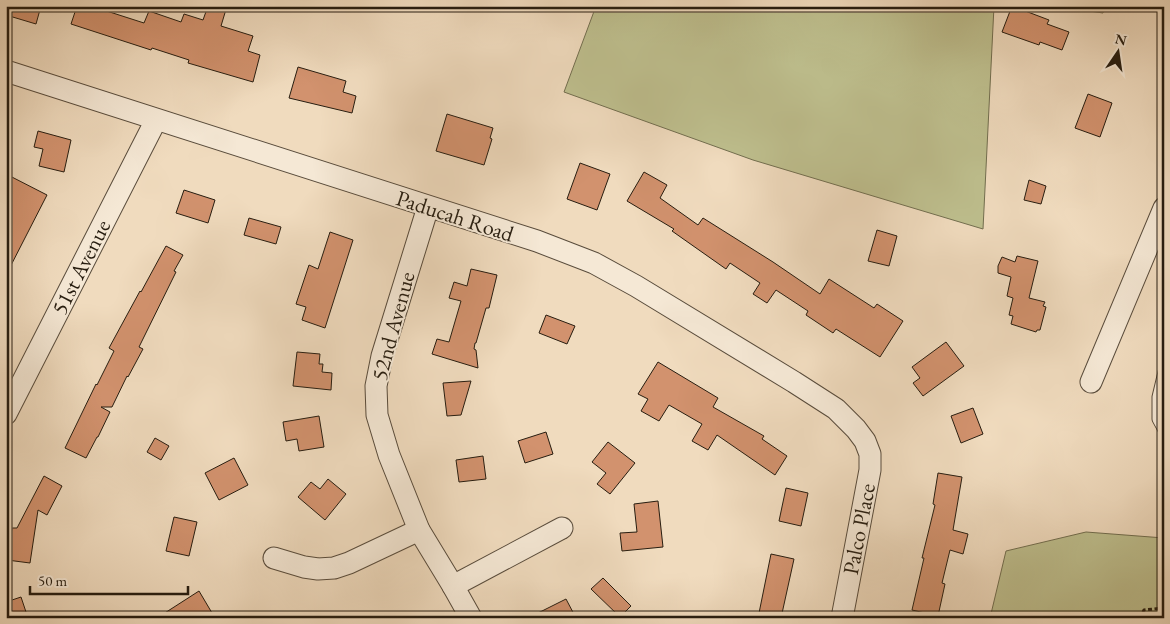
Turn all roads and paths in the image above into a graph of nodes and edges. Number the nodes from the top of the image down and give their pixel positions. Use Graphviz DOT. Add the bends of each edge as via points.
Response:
graph roads {
  1 [pos="6,71"];
  2 [pos="156,120"];
  3 [pos="428,207"];
  4 [pos="1164,208"];
  5 [pos="1164,372"];
  6 [pos="1090,382"];
  7 [pos="6,414"];
  8 [pos="1164,430"];
  9 [pos="865,441"];
  10 [pos="562,528"];
  11 [pos="419,530"];
  12 [pos="274,558"];
  13 [pos="453,586"];
  14 [pos="1164,608"];
  15 [pos="471,618"];
  16 [pos="842,618"];
  17 [pos="1140,618"];
  1 -- 2 [label="street, Paducah Road"];
  2 -- 3 [label="street, Paducah Road"];
  2 -- 7 [label="street, 51st Avenue"];
  3 -- 9 [label="street, Paducah Road" via="537,241 594,263 836,409"];
  3 -- 11 [label="street, 52nd Avenue" via="382,356 376,386 377,415"];
  4 -- 6 [label="street"];
  5 -- 8 [label="lane" via="1158,397 1158,419"];
  9 -- 16 [label="street, Palco Place" via="870,454 870,470"];
  10 -- 13 [label="street"];
  11 -- 12 [label="street" via="334,568 304,568"];
  11 -- 13 [label="street, 52nd Avenue"];
  13 -- 15 [label="street, 52nd Avenue"];
  14 -- 17 [label="path" via="1144,610"];
}
